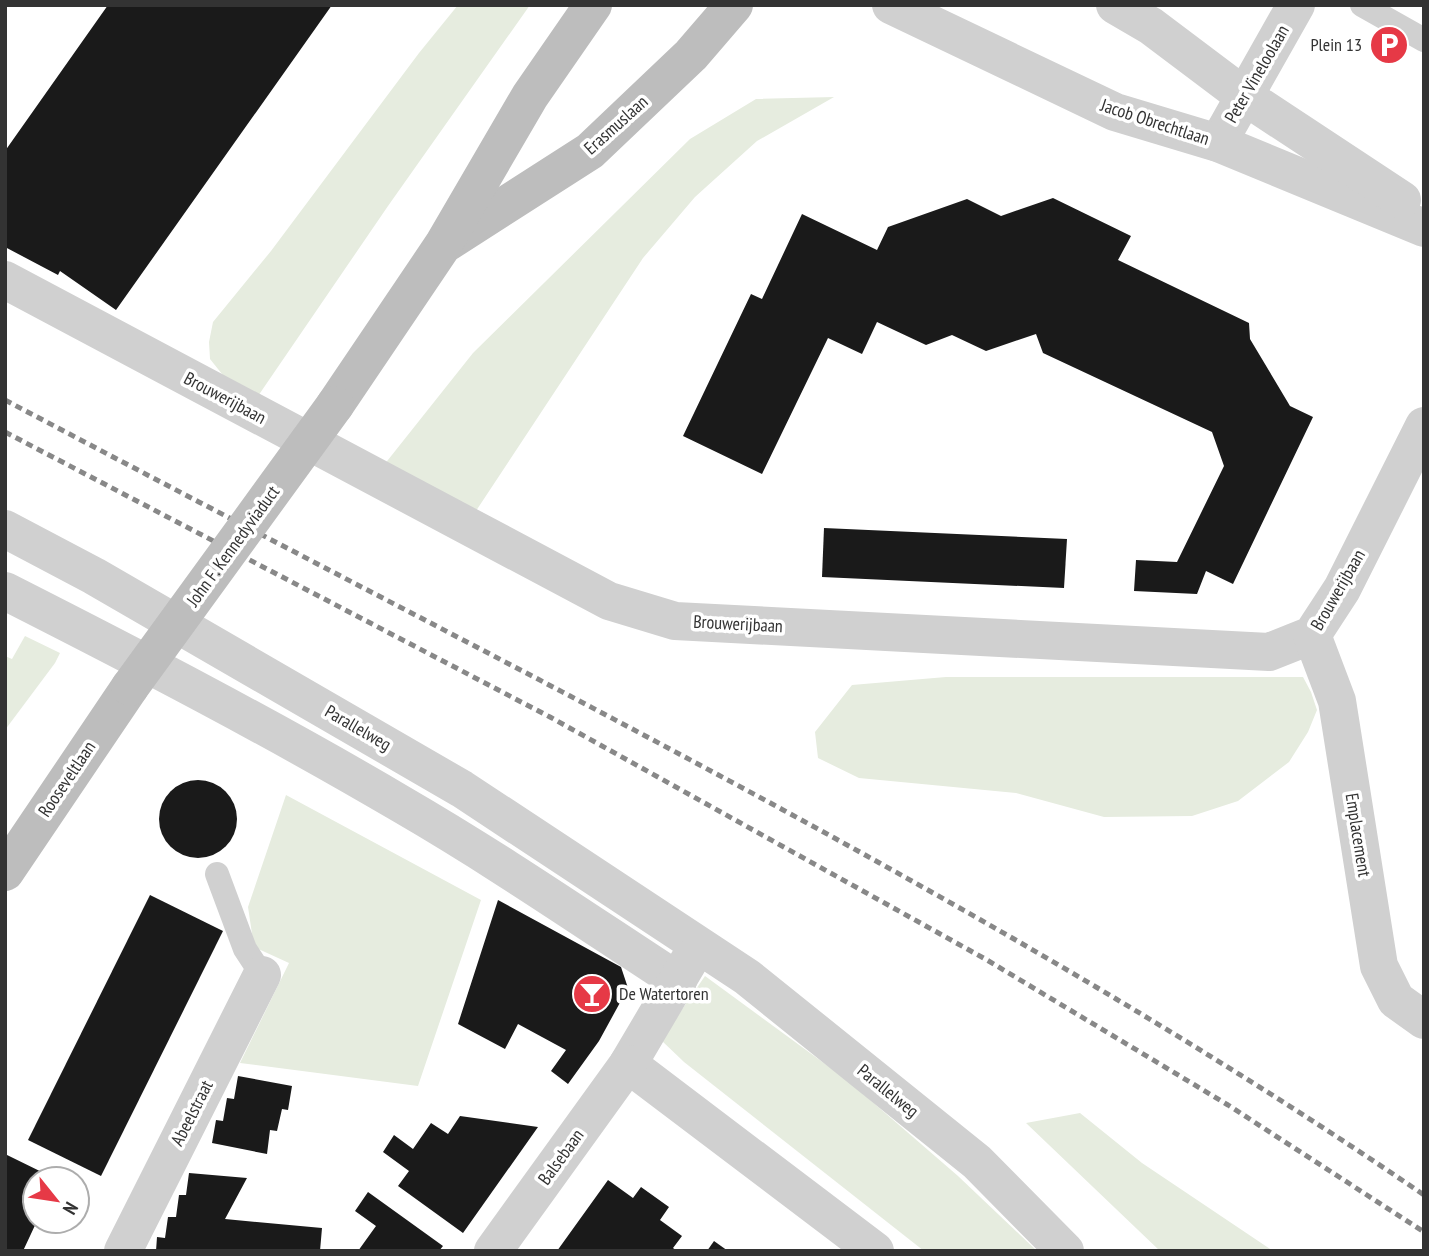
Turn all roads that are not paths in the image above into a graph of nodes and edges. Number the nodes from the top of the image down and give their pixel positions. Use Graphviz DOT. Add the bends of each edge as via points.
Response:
graph roads {
  1 [pos="593,5"];
  2 [pos="734,5"];
  3 [pos="891,5"];
  4 [pos="1115,5"];
  5 [pos="1296,5"];
  6 [pos="1362,5"];
  7 [pos="1424,40"];
  8 [pos="1244,96"];
  9 [pos="1218,143"];
  10 [pos="1424,215"];
  11 [pos="1424,228"];
  12 [pos="443,245"];
  13 [pos="5,281"];
  14 [pos="335,405"];
  15 [pos="1424,426"];
  16 [pos="5,529"];
  17 [pos="5,591"];
  18 [pos="1312,635"];
  19 [pos="130,687"];
  20 [pos="5,872"];
  21 [pos="217,874"];
  22 [pos="698,945"];
  23 [pos="262,975"];
  24 [pos="678,981"];
  25 [pos="1424,1020"];
  26 [pos="628,1064"];
  27 [pos="124,1251"];
  28 [pos="494,1251"];
  29 [pos="875,1251"];
  30 [pos="1065,1251"];
  1 -- 12 [label="main road, Erasmuslaan" via="530,96"];
  2 -- 12 [label="main road, Erasmuslaan" via="691,55 590,151"];
  3 -- 9 [label="street, Jacob Obrechtlaan" via="1115,112"];
  4 -- 8 [label="street" via="1151,26"];
  5 -- 8 [label="street, Peter Vineloolaan"];
  6 -- 7 [label="lane"];
  8 -- 9 [label="street, Peter Vineloolaan"];
  8 -- 10 [label="street"];
  9 -- 11 [label="street, Jacob Obrechtlaan"];
  12 -- 14 [label="main road, Erasmuslaan"];
  13 -- 18 [label="street, Brouwerijbaan" via="609,601 675,621 1269,652"];
  14 -- 19 [label="main road, John F. Kennedyviaduct, bridge"];
  15 -- 18 [label="street, Brouwerijbaan" via="1342,589"];
  16 -- 22 [label="street, Parallelweg" via="462,789"];
  17 -- 24 [label="street" via="214,699 403,805"];
  18 -- 25 [label="street, Emplacement" via="1337,701 1379,966 1396,1000"];
  19 -- 20 [label="main road, Rooseveltlaan"];
  21 -- 23 [label="lane" via="245,949"];
  22 -- 24 [label="street"];
  22 -- 30 [label="street, Parallelweg" via="747,977 977,1162"];
  23 -- 27 [label="street, Abeelstraat"];
  24 -- 26 [label="street"];
  26 -- 28 [label="street, Balsebaan"];
  26 -- 29 [label="street"];
}
